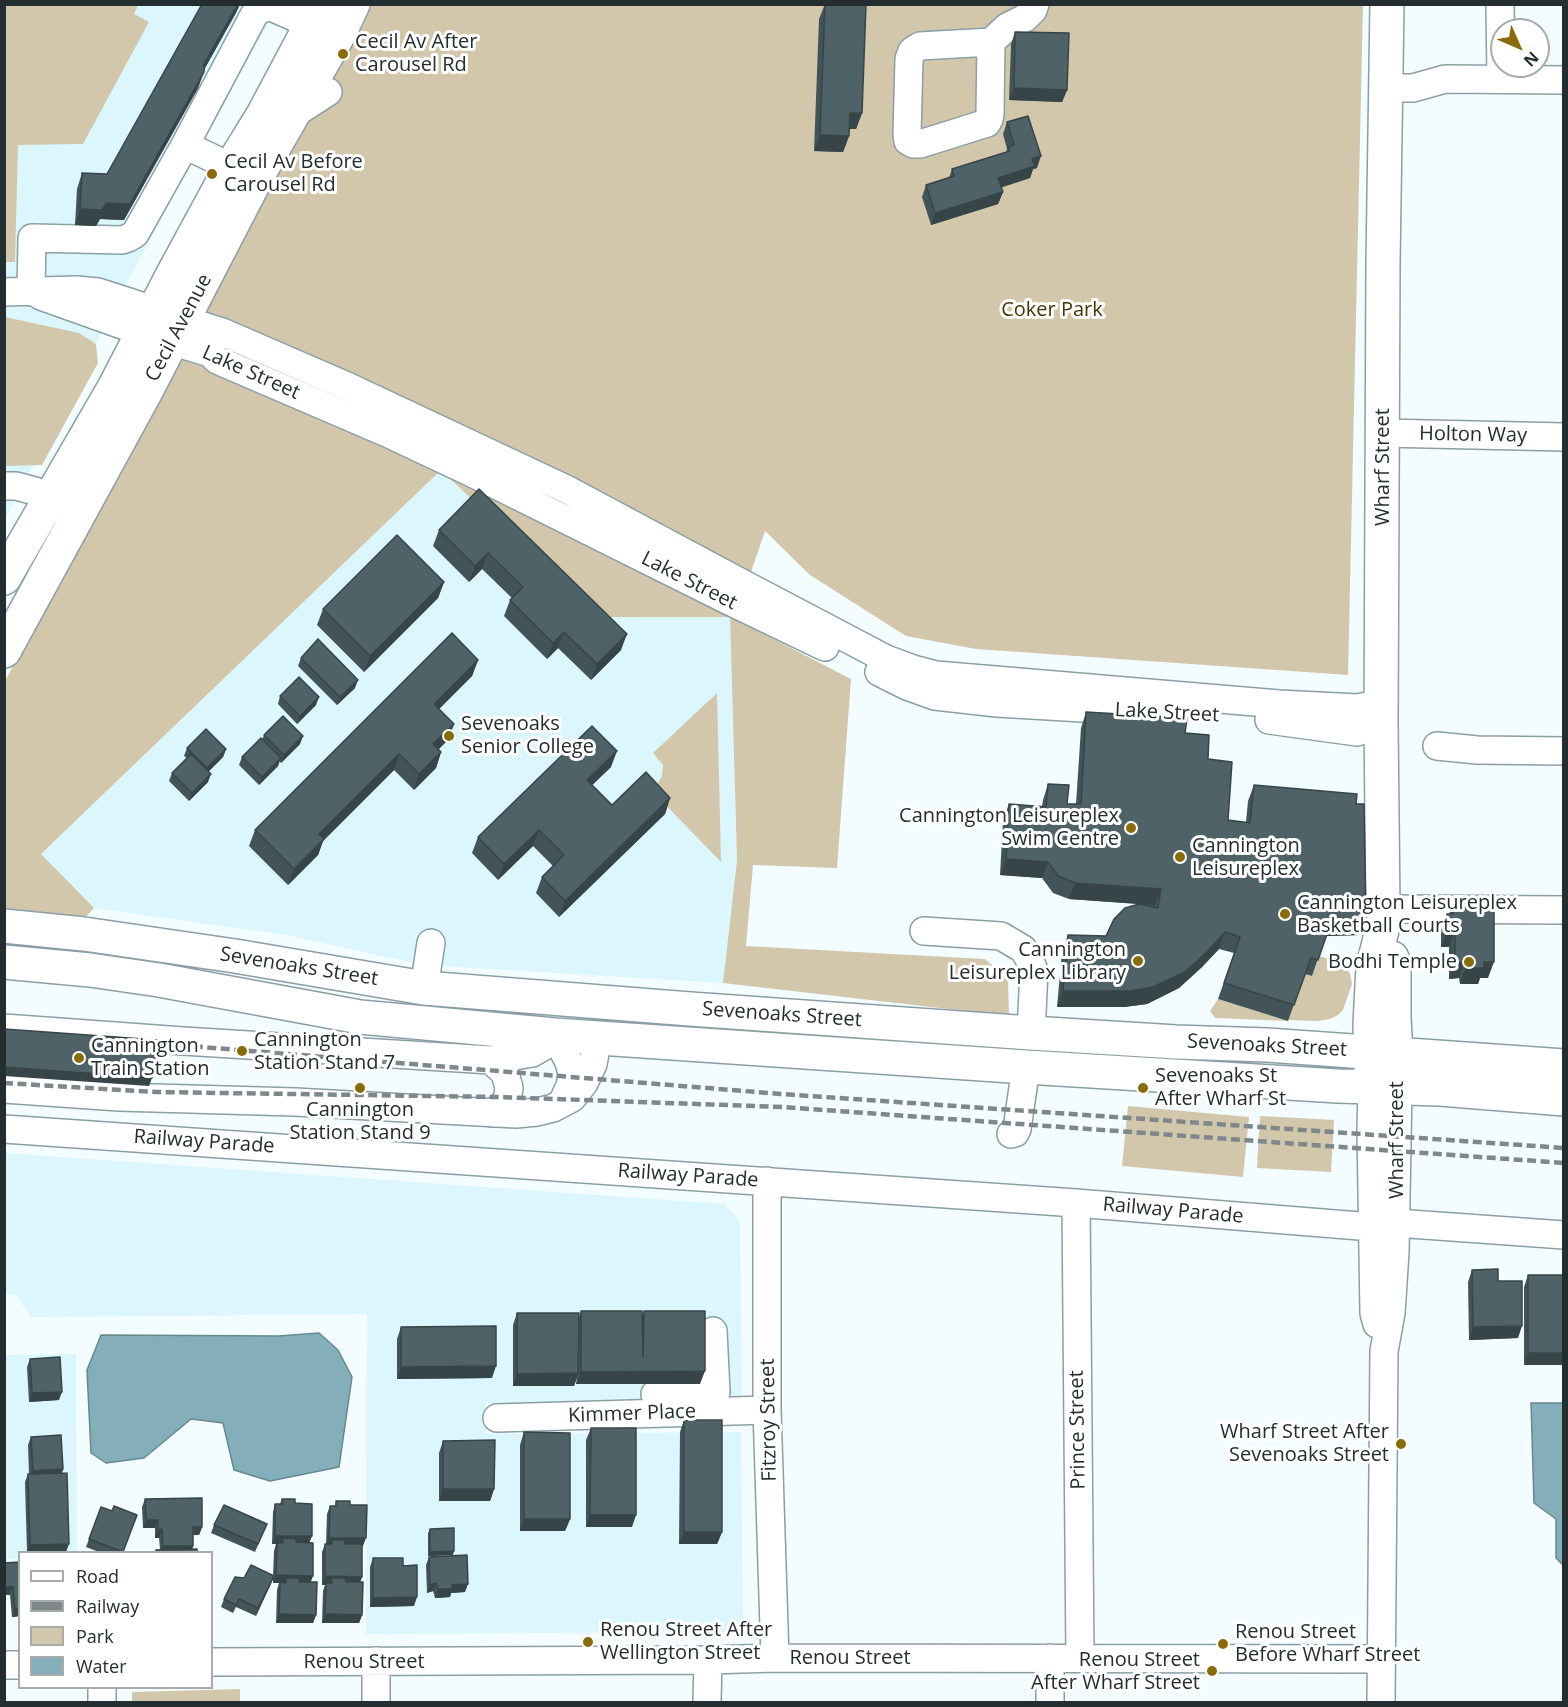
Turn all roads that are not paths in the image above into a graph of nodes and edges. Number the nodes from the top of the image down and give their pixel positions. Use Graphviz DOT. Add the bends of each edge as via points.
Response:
graph roads {
  1 [pos="353,4"];
  2 [pos="1035,4"];
  3 [pos="1387,4"];
  4 [pos="1500,4"];
  5 [pos="317,15"];
  6 [pos="991,42"];
  7 [pos="1387,79"];
  8 [pos="1501,79"];
  9 [pos="1563,80"];
  10 [pos="328,92"];
  11 [pos="294,114"];
  12 [pos="185,145"];
  13 [pos="231,167"];
  14 [pos="4,292"];
  15 [pos="31,292"];
  16 [pos="163,326"];
  17 [pos="1383,433"];
  18 [pos="1563,437"];
  19 [pos="4,486"];
  20 [pos="51,498"];
  21 [pos="4,578"];
  22 [pos="4,651"];
  23 [pos="1381,713"];
  24 [pos="1437,746"];
  25 [pos="1563,751"];
  26 [pos="1563,910"];
  27 [pos="1383,920"];
  28 [pos="4,926"];
  29 [pos="924,931"];
  30 [pos="431,943"];
  31 [pos="4,962"];
  32 [pos="424,988"];
  33 [pos="613,1003"];
  34 [pos="390,1020"];
  35 [pos="4,1028"];
  36 [pos="1031,1033"];
  37 [pos="555,1035"];
  38 [pos="598,1038"];
  39 [pos="1383,1052"];
  40 [pos="491,1060"];
  41 [pos="1563,1066"];
  42 [pos="1026,1067"];
  43 [pos="1385,1088"];
  44 [pos="4,1089"];
  45 [pos="1563,1099"];
  46 [pos="560,1105"];
  47 [pos="491,1113"];
  48 [pos="4,1129"];
  49 [pos="1011,1134"];
  50 [pos="767,1181"];
  51 [pos="1076,1203"];
  52 [pos="1384,1225"];
  53 [pos="1563,1235"];
  54 [pos="714,1331"];
  55 [pos="767,1410"];
  56 [pos="588,1415"];
  57 [pos="497,1418"];
  58 [pos="775,1658"];
  59 [pos="1050,1658"];
  60 [pos="1080,1658"];
  61 [pos="1381,1659"];
  62 [pos="708,1660"];
  63 [pos="376,1661"];
  64 [pos="213,1662"];
  65 [pos="376,1702"];
  66 [pos="707,1702"];
  67 [pos="1050,1702"];
  68 [pos="1381,1702"];
  1 -- 11 [label="main road, Cecil Avenue"];
  2 -- 6 [label="street" via="1024,18"];
  3 -- 7 [label="main road, Wharf Street"];
  4 -- 8 [label="street"];
  5 -- 12 [label="street" via="272,6 260,9"];
  5 -- 13 [label="main road, Cecil Avenue"];
  7 -- 8 [label="street" via="1413,70 1445,79"];
  7 -- 17 [label="main road, Wharf Street"];
  8 -- 9 [label="street"];
  10 -- 11 [label="street"];
  11 -- 16 [label="main road, Cecil Avenue"];
  12 -- 13 [label="street"];
  12 -- 15 [label="street" via="140,227 129,238 32,238"];
  13 -- 16 [label="main road, Cecil Avenue"];
  14 -- 15 [label="street, Lake Street"];
  15 -- 16 [label="street, Lake Street" via="82,312"];
  16 -- 20 [label="main road, Cecil Avenue" via="114,388"];
  16 -- 22 [label="main road, Cecil Avenue"];
  16 -- 23 [label="street, Lake Street" via="222,332 349,387 564,492 886,658 936,675 1358,708"];
  17 -- 18 [label="street, Holton Way"];
  17 -- 23 [label="main road, Wharf Street"];
  19 -- 20 [label="street"];
  20 -- 21 [label="main road, Cecil Avenue"];
  23 -- 27 [label="main road, Wharf Street"];
  24 -- 25 [label="street"];
  26 -- 27 [label="street"];
  27 -- 39 [label="main road, Wharf Street" via="1373,967"];
  28 -- 32 [label="main road, Sevenoaks Street" via="223,954"];
  29 -- 36 [label="street" via="1001,936 1023,949 1034,971"];
  30 -- 32 [label="street"];
  31 -- 34 [label="main road, Sevenoaks Street" via="159,980"];
  32 -- 33 [label="main road, Sevenoaks Street"];
  32 -- 34 [label="main road" via="410,1006"];
  33 -- 36 [label="main road, Sevenoaks Street"];
  33 -- 38 [label="main road"];
  34 -- 37 [label="main road, Sevenoaks Street"];
  35 -- 40 [label="street"];
  36 -- 39 [label="main road, Sevenoaks Street"];
  37 -- 38 [label="main road, Sevenoaks Street"];
  37 -- 40 [label="street" via="532,1053"];
  37 -- 46 [label="street" via="572,1074 567,1096"];
  38 -- 42 [label="main road, Sevenoaks Street"];
  38 -- 46 [label="street" via="584,1083"];
  39 -- 41 [label="main road, Sevenoaks Street"];
  39 -- 43 [label="main road, Wharf Street"];
  40 -- 47 [label="street" via="505,1073 509,1088 507,1101"];
  42 -- 43 [label="main road, Sevenoaks Street"];
  42 -- 49 [label="street" via="1018,1101 1017,1129"];
  43 -- 45 [label="main road, Sevenoaks Street"];
  43 -- 52 [label="street, Wharf Street"];
  44 -- 47 [label="street"];
  46 -- 47 [label="street" via="537,1112"];
  48 -- 50 [label="street, Railway Parade"];
  50 -- 51 [label="street, Railway Parade"];
  50 -- 55 [label="street, Fitzroy Street"];
  51 -- 52 [label="street, Railway Parade"];
  51 -- 60 [label="street, Prince Street"];
  52 -- 53 [label="street, Railway Parade"];
  52 -- 61 [label="street, Wharf Street" via="1391,1313 1384,1351"];
  54 -- 56 [label="street" via="716,1392 592,1397 588,1400"];
  55 -- 56 [label="street, Kimmer Place"];
  55 -- 58 [label="street, Fitzroy Street"];
  56 -- 57 [label="street, Kimmer Place"];
  58 -- 59 [label="street, Renou Street"];
  58 -- 62 [label="street, Renou Street"];
  59 -- 60 [label="street, Renou Street"];
  59 -- 67 [label="street"];
  60 -- 61 [label="street, Renou Street"];
  61 -- 68 [label="street, Wharf Street"];
  62 -- 63 [label="street, Renou Street"];
  62 -- 66 [label="street"];
  63 -- 64 [label="street, Renou Street"];
  63 -- 65 [label="street"];
}
